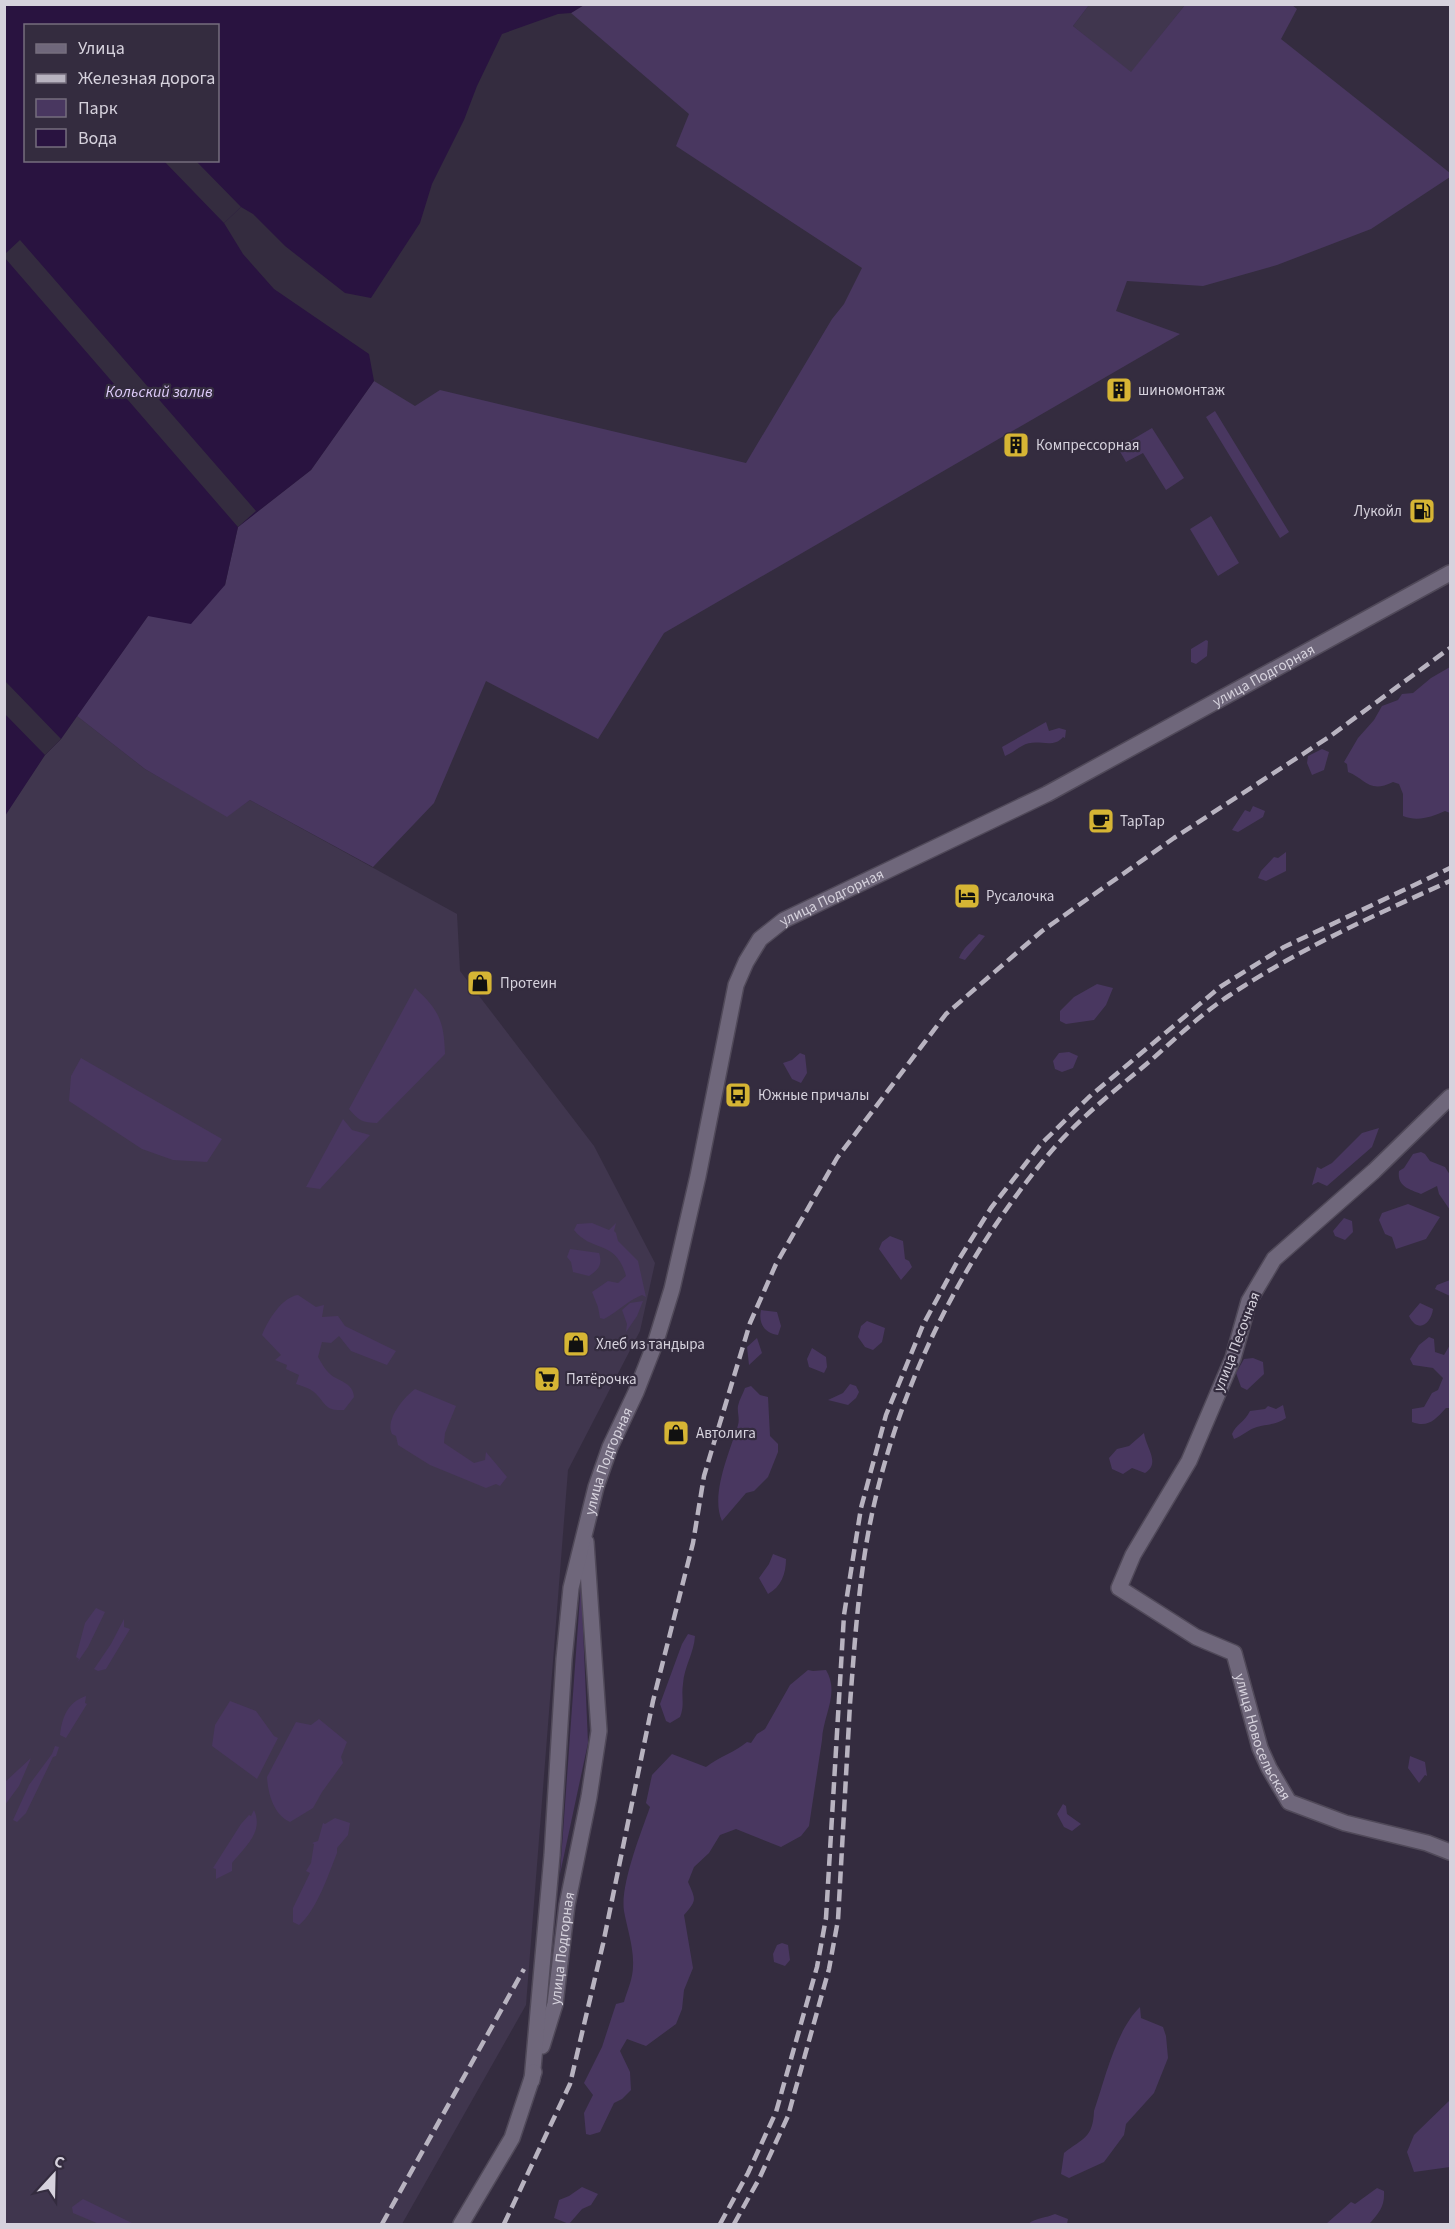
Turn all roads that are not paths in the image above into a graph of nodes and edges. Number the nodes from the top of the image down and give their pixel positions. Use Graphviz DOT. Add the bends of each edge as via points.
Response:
graph roads {
  1 [pos="1450,573"];
  2 [pos="1450,1097"];
  3 [pos="586,1527"];
  4 [pos="1196,1637"];
  5 [pos="1450,1852"];
  6 [pos="531,2080"];
  7 [pos="460,2224"];
  1 -- 3 [label="main road, улица Подгорная" via="1047,794 784,920 760,939 736,985 672,1289 636,1392 610,1447"];
  2 -- 4 [label="main road, улица Песочная" via="1274,1259 1249,1301 1233,1358 1189,1461 1133,1555 1119,1588"];
  3 -- 6 [label="main road, улица Подгорная" via="571,1588"];
  3 -- 6 [label="main road, улица Подгорная" via="599,1731 567,1905 555,2004"];
  4 -- 5 [label="main road, улица Новосельская" via="1234,1653 1260,1748 1289,1802 1345,1823"];
  6 -- 7 [label="main road, улица Подгорная" via="512,2138"];
}
